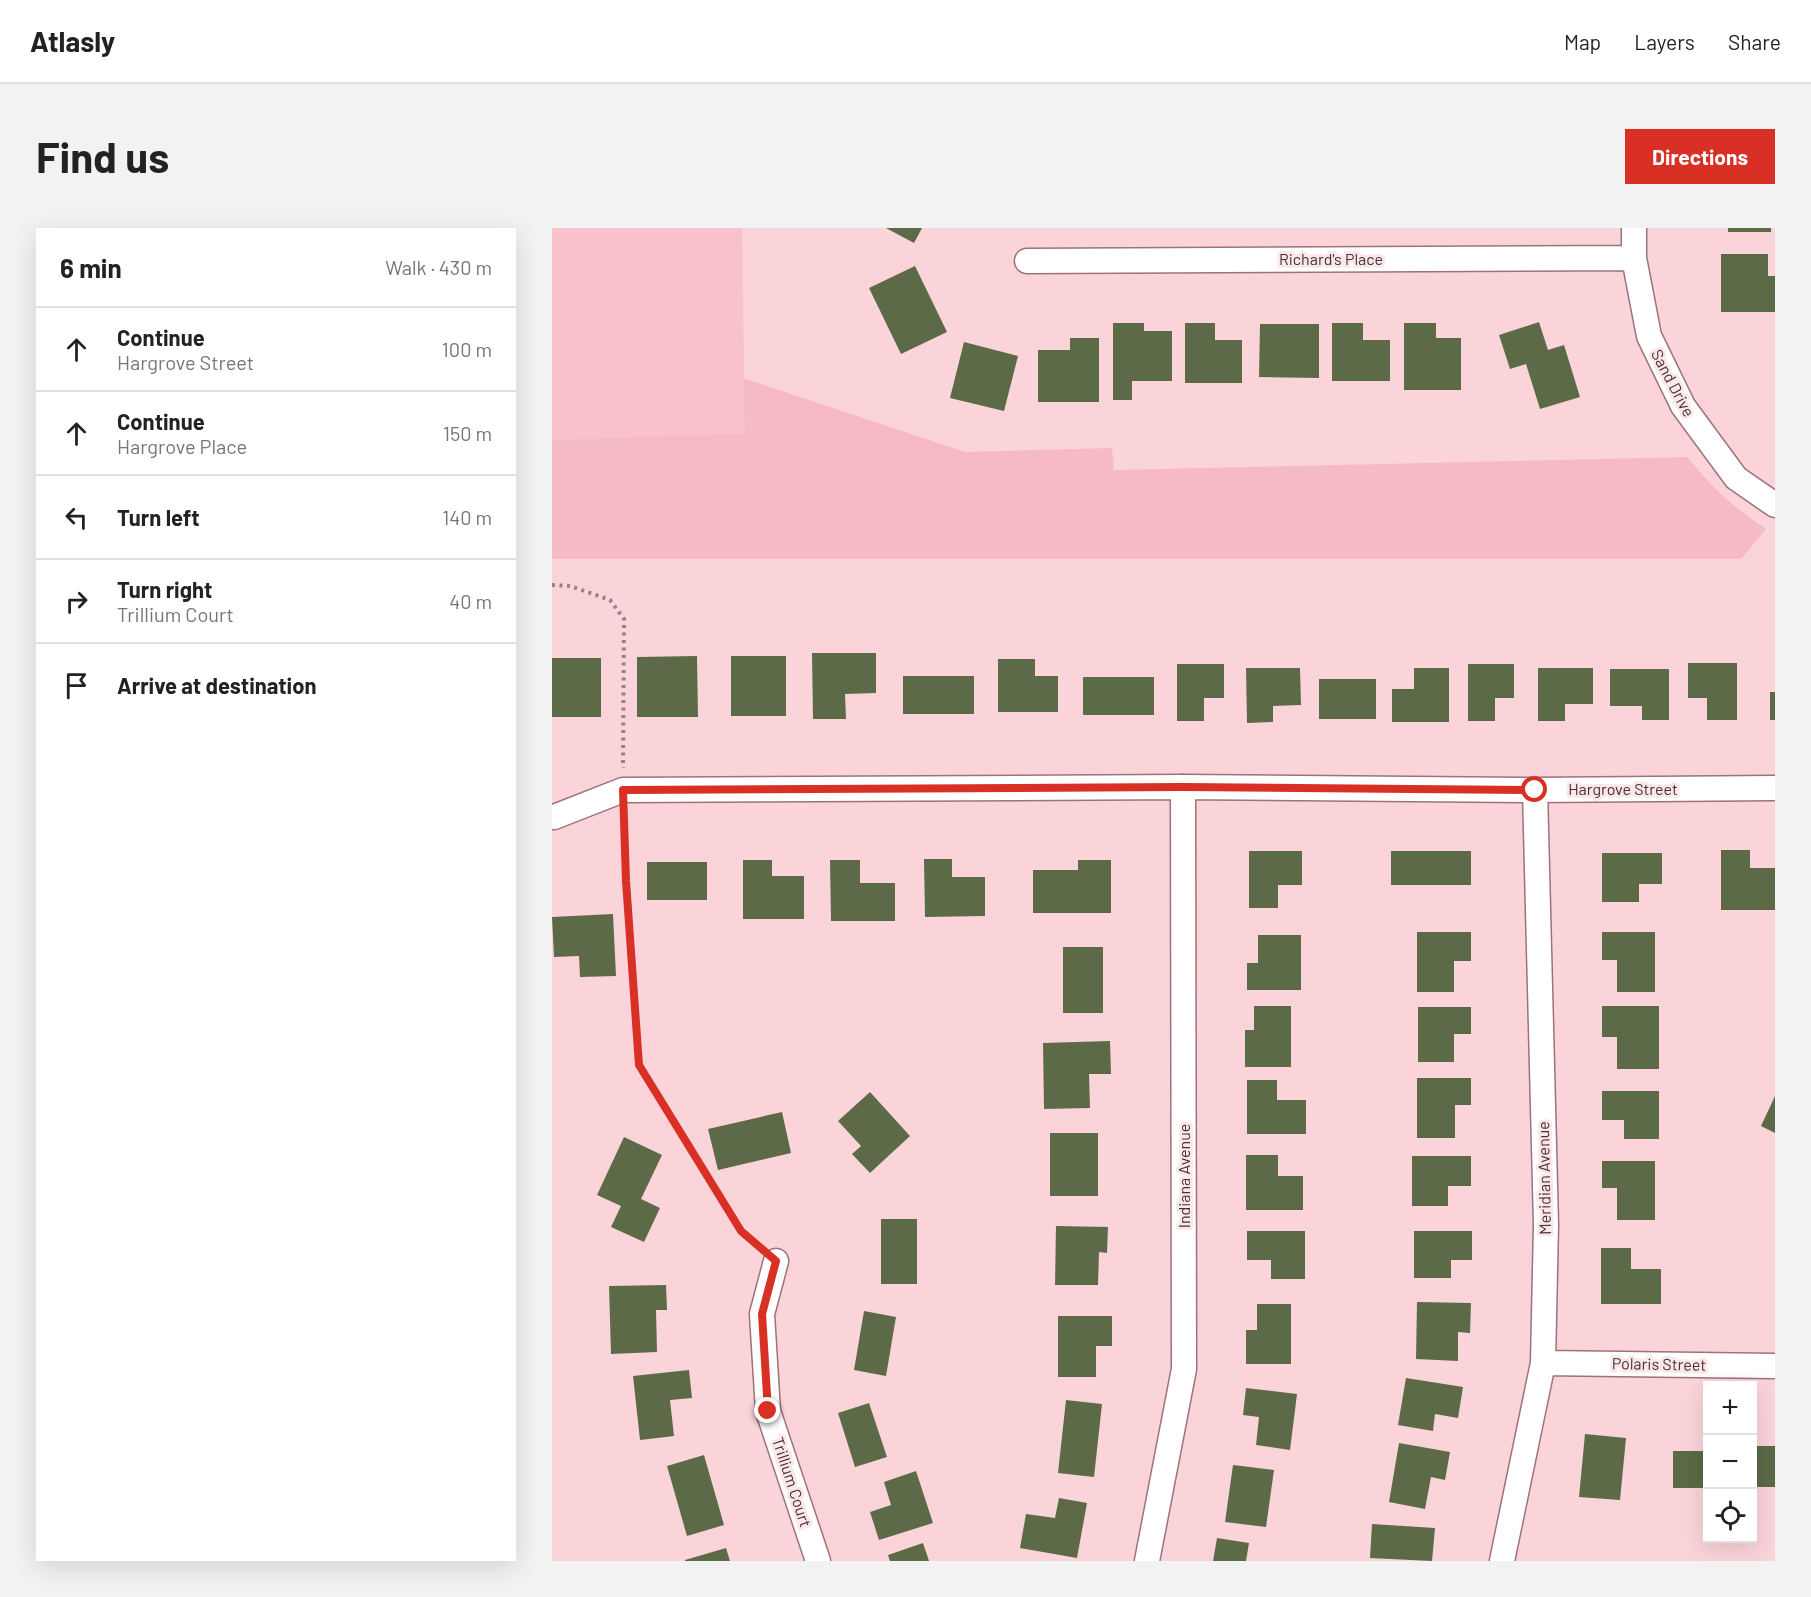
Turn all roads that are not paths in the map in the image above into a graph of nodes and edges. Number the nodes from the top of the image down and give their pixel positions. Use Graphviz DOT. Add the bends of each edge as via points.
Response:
graph roads {
  1 [pos="1634,228"];
  2 [pos="1634,258"];
  3 [pos="1027,261"];
  4 [pos="1775,505"];
  5 [pos="1183,787"];
  6 [pos="1775,788"];
  7 [pos="1535,790"];
  8 [pos="554,818"];
  9 [pos="776,1261"];
  10 [pos="1543,1363"];
  11 [pos="1775,1366"];
  12 [pos="818,1561"];
  13 [pos="1147,1561"];
  14 [pos="1502,1561"];
  1 -- 2 [label="street, Sand Drive"];
  2 -- 3 [label="street, Richard's Place"];
  2 -- 4 [label="street, Sand Drive" via="1649,336 1683,406 1736,478"];
  5 -- 7 [label="street, Hargrove Street"];
  5 -- 8 [label="street, Hargrove Street" via="623,790"];
  5 -- 13 [label="street, Indiana Avenue" via="1184,1369"];
  6 -- 7 [label="street, Hargrove Street"];
  7 -- 10 [label="street, Meridian Avenue" via="1546,1225"];
  9 -- 12 [label="street, Trillium Court" via="762,1314 768,1411"];
  10 -- 11 [label="street, Polaris Street"];
  10 -- 14 [label="street, Meridian Avenue"];
}
